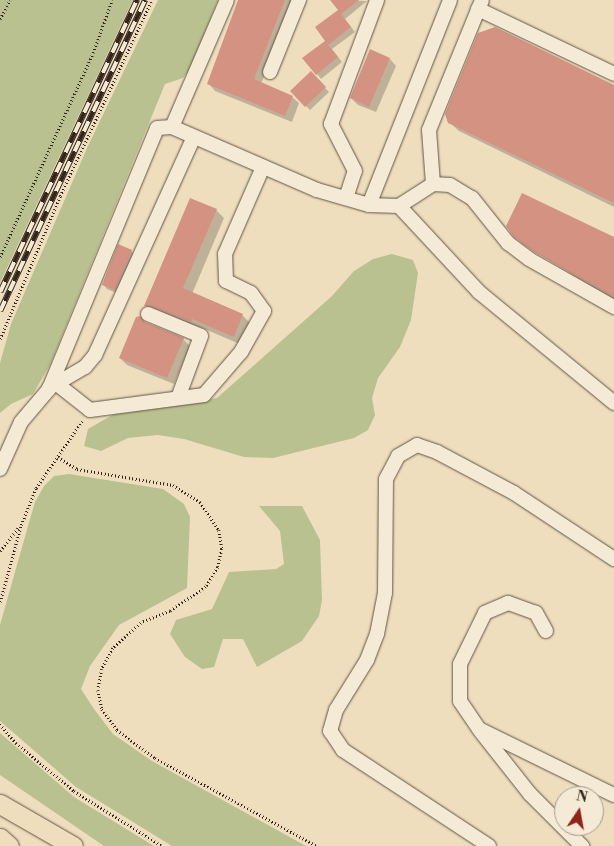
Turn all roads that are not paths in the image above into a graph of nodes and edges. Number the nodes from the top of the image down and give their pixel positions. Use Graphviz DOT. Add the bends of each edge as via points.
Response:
graph roads {
  1 [pos="227,0"];
  2 [pos="299,0"];
  3 [pos="378,0"];
  4 [pos="450,0"];
  5 [pos="480,4"];
  6 [pos="270,72"];
  7 [pos="614,74"];
  8 [pos="172,127"];
  9 [pos="194,137"];
  10 [pos="263,167"];
  11 [pos="433,184"];
  12 [pos="346,198"];
  13 [pos="369,205"];
  14 [pos="399,206"];
  15 [pos="614,307"];
  16 [pos="148,314"];
  17 [pos="53,387"];
  18 [pos="178,398"];
  19 [pos="614,403"];
  20 [pos="0,469"];
  21 [pos="614,559"];
  22 [pos="546,630"];
  23 [pos="479,729"];
  24 [pos="614,795"];
  25 [pos="0,804"];
  26 [pos="0,838"];
  27 [pos="9,846"];
  28 [pos="73,846"];
  29 [pos="489,846"];
  30 [pos="582,846"];
  1 -- 8 [label="lane"];
  2 -- 6 [label="lane"];
  3 -- 12 [label="lane" via="331,124 355,171"];
  4 -- 13 [label="lane"];
  5 -- 7 [label="lane"];
  5 -- 11 [label="lane" via="429,130"];
  8 -- 9 [label="lane"];
  8 -- 17 [label="lane" via="157,128"];
  9 -- 10 [label="lane"];
  9 -- 17 [label="lane" via="95,355 85,367"];
  10 -- 12 [label="lane" via="317,190"];
  10 -- 18 [label="lane" via="225,254 226,281 252,293 264,311 241,352 204,394"];
  11 -- 14 [label="lane"];
  11 -- 15 [label="lane" via="450,185 472,198 508,243 529,259"];
  12 -- 13 [label="lane"];
  13 -- 14 [label="lane"];
  14 -- 19 [label="lane" via="479,292"];
  16 -- 18 [label="lane" via="201,336"];
  17 -- 18 [label="lane" via="90,410"];
  17 -- 20 [label="lane" via="21,422"];
  21 -- 29 [label="lane" via="514,493 437,452 416,445 398,456 386,479 386,593 377,634 367,660 336,710 330,732 343,750"];
  22 -- 23 [label="lane" via="536,613 508,603 485,613 460,664 460,701"];
  23 -- 24 [label="lane"];
  23 -- 30 [label="lane" via="530,794"];
  25 -- 28 [label="highway"];
  26 -- 27 [label="highway"];
}
